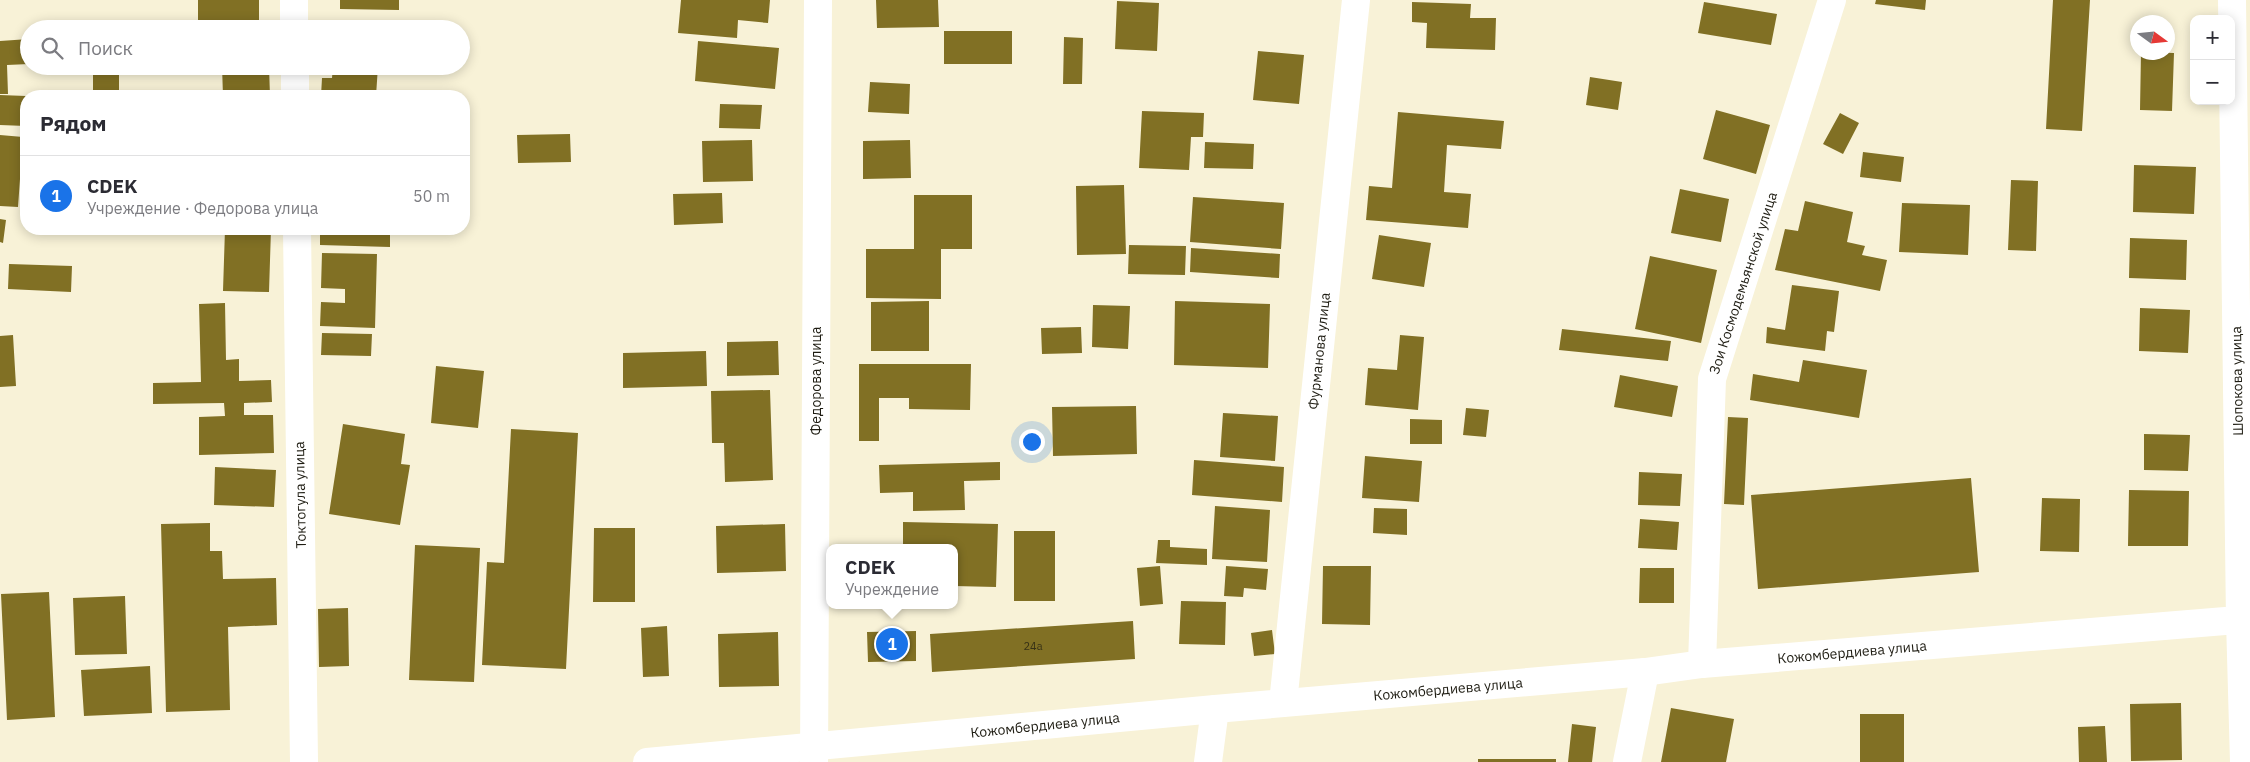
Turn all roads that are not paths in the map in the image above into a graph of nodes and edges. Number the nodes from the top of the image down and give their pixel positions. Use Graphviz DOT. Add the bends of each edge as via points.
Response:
graph roads {
  1 [pos="294,0"];
  2 [pos="818,0"];
  3 [pos="1356,0"];
  4 [pos="1832,0"];
  5 [pos="2232,0"];
  6 [pos="294,20"];
  7 [pos="295,75"];
  8 [pos="295,90"];
  9 [pos="297,235"];
  10 [pos="2245,619"];
  11 [pos="1702,664"];
  12 [pos="1646,672"];
  13 [pos="1283,703"];
  14 [pos="1215,709"];
  15 [pos="814,755"];
  16 [pos="304,762"];
  17 [pos="647,762"];
  18 [pos="1208,762"];
  19 [pos="1627,762"];
  20 [pos="2244,762"];
  1 -- 6 [label="street"];
  2 -- 15 [label="street, Федорова улица"];
  3 -- 13 [label="street, Фурманова улица"];
  4 -- 11 [label="street, Зои Космодемьянской улица" via="1712,379"];
  5 -- 10 [label="street, Шопокова улица"];
  7 -- 8 [label="street"];
  9 -- 16 [label="street, Токтогула улица"];
  10 -- 11 [label="street, Кожомбердиева улица"];
  10 -- 20 [label="street, Шопокова улица"];
  11 -- 12 [label="street, Кожомбердиева улица"];
  12 -- 13 [label="street, Кожомбердиева улица"];
  12 -- 19 [label="street"];
  13 -- 14 [label="street, Кожомбердиева улица"];
  14 -- 15 [label="street, Кожомбердиева улица"];
  14 -- 18 [label="street"];
  15 -- 17 [label="street, Кожомбердиева улица"];
}
